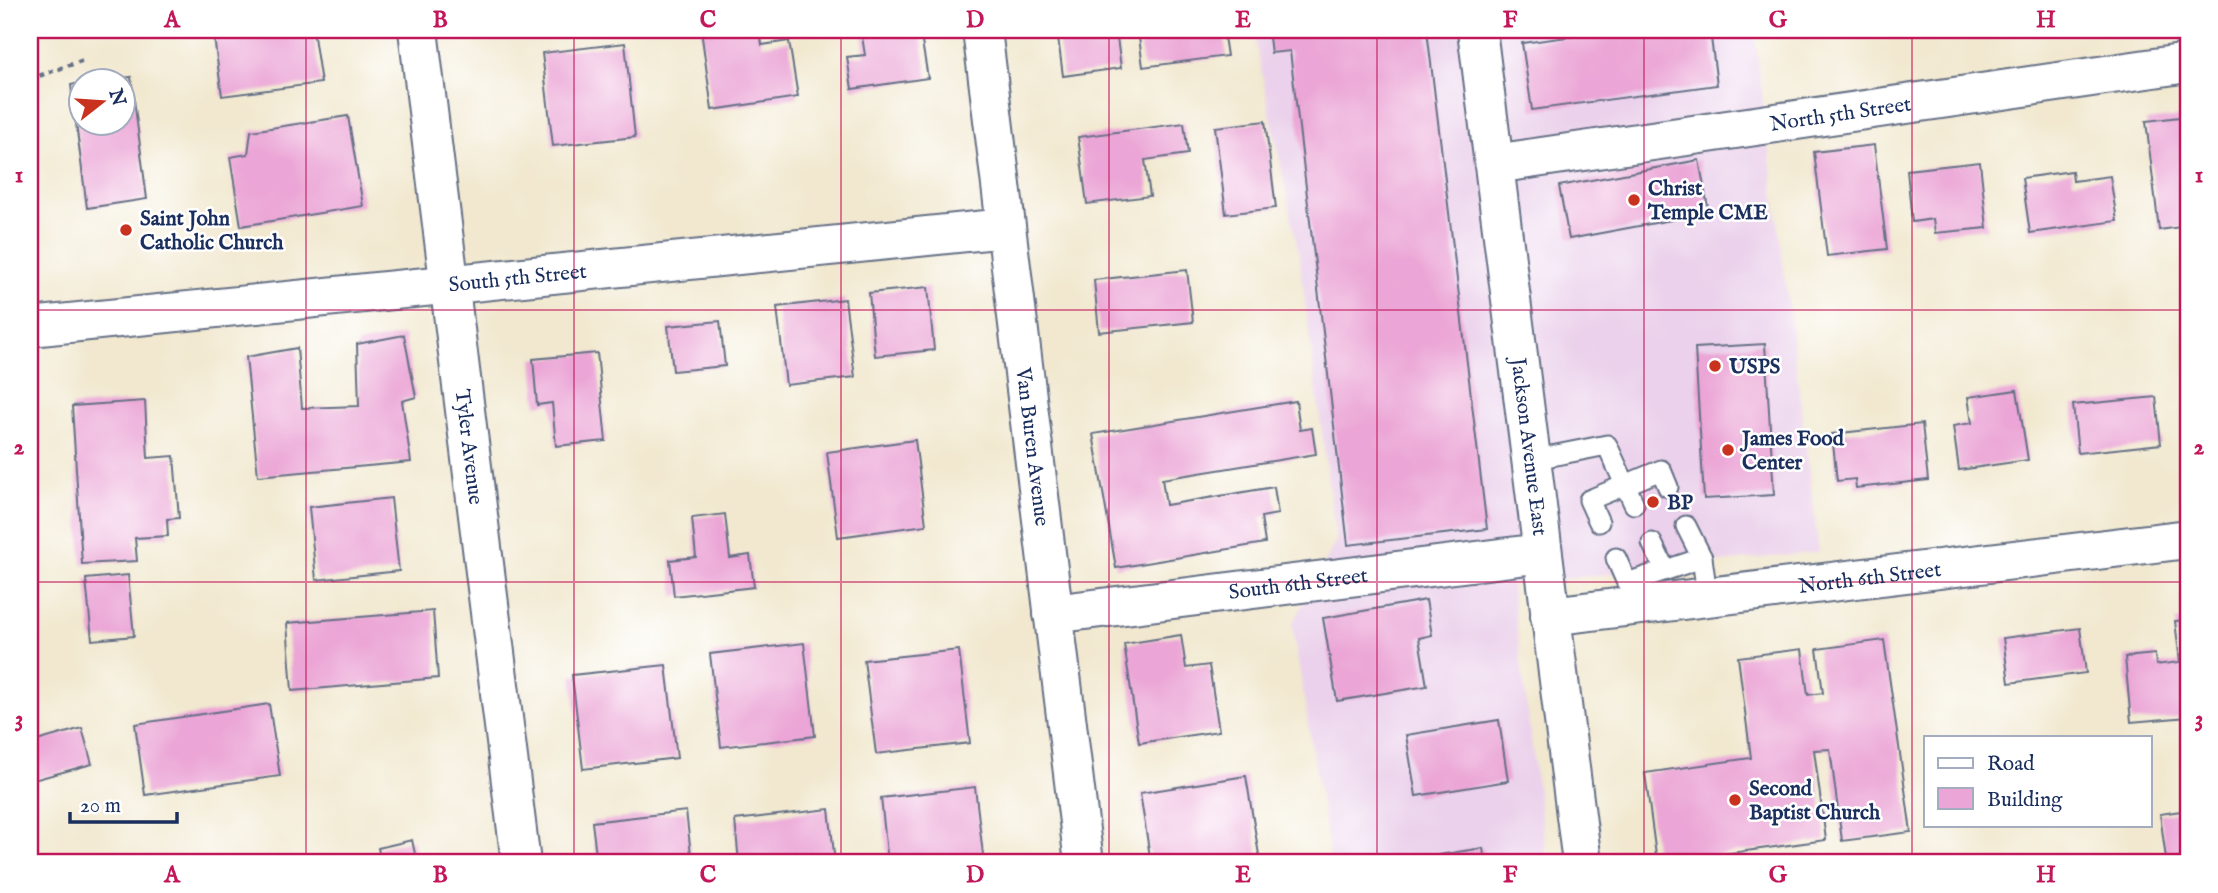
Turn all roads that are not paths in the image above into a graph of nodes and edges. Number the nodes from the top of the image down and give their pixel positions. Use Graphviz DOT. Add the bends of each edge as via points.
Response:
graph roads {
  1 [pos="418,30"];
  2 [pos="982,30"];
  3 [pos="1477,30"];
  4 [pos="2188,63"];
  5 [pos="1494,164"];
  6 [pos="1006,228"];
  7 [pos="450,284"];
  8 [pos="30,327"];
  9 [pos="1531,460"];
  10 [pos="1624,484"];
  11 [pos="1668,487"];
  12 [pos="1634,504"];
  13 [pos="1599,522"];
  14 [pos="1686,526"];
  15 [pos="2188,539"];
  16 [pos="1652,543"];
  17 [pos="1542,552"];
  18 [pos="1616,558"];
  19 [pos="1665,570"];
  20 [pos="1705,576"];
  21 [pos="1053,614"];
  22 [pos="1550,615"];
  23 [pos="522,863"];
  24 [pos="1084,863"];
  25 [pos="1582,863"];
  1 -- 7 [label="street, Tyler Avenue"];
  2 -- 6 [label="street, Van Buren Avenue"];
  3 -- 5 [label="street, Jackson Avenue East"];
  4 -- 5 [label="street, North 5th Street"];
  5 -- 9 [label="street, Jackson Avenue East"];
  6 -- 7 [label="street, South 5th Street"];
  6 -- 21 [label="street, Van Buren Avenue"];
  7 -- 8 [label="street, South 5th Street"];
  7 -- 23 [label="street, Tyler Avenue"];
  9 -- 10 [label="lane" via="1607,445"];
  9 -- 17 [label="street, Jackson Avenue East"];
  10 -- 11 [label="lane" via="1661,470"];
  10 -- 12 [label="lane"];
  10 -- 13 [label="lane" via="1589,500"];
  14 -- 20 [label="lane"];
  15 -- 20 [label="street, North 6th Street"];
  16 -- 19 [label="lane"];
  17 -- 21 [label="street, South 6th Street"];
  17 -- 22 [label="street, Jackson Avenue East"];
  18 -- 19 [label="lane" via="1627,583"];
  19 -- 20 [label="lane"];
  20 -- 22 [label="street, North 6th Street"];
  21 -- 24 [label="street, Van Buren Avenue"];
  22 -- 25 [label="street, Jackson Avenue East"];
}
